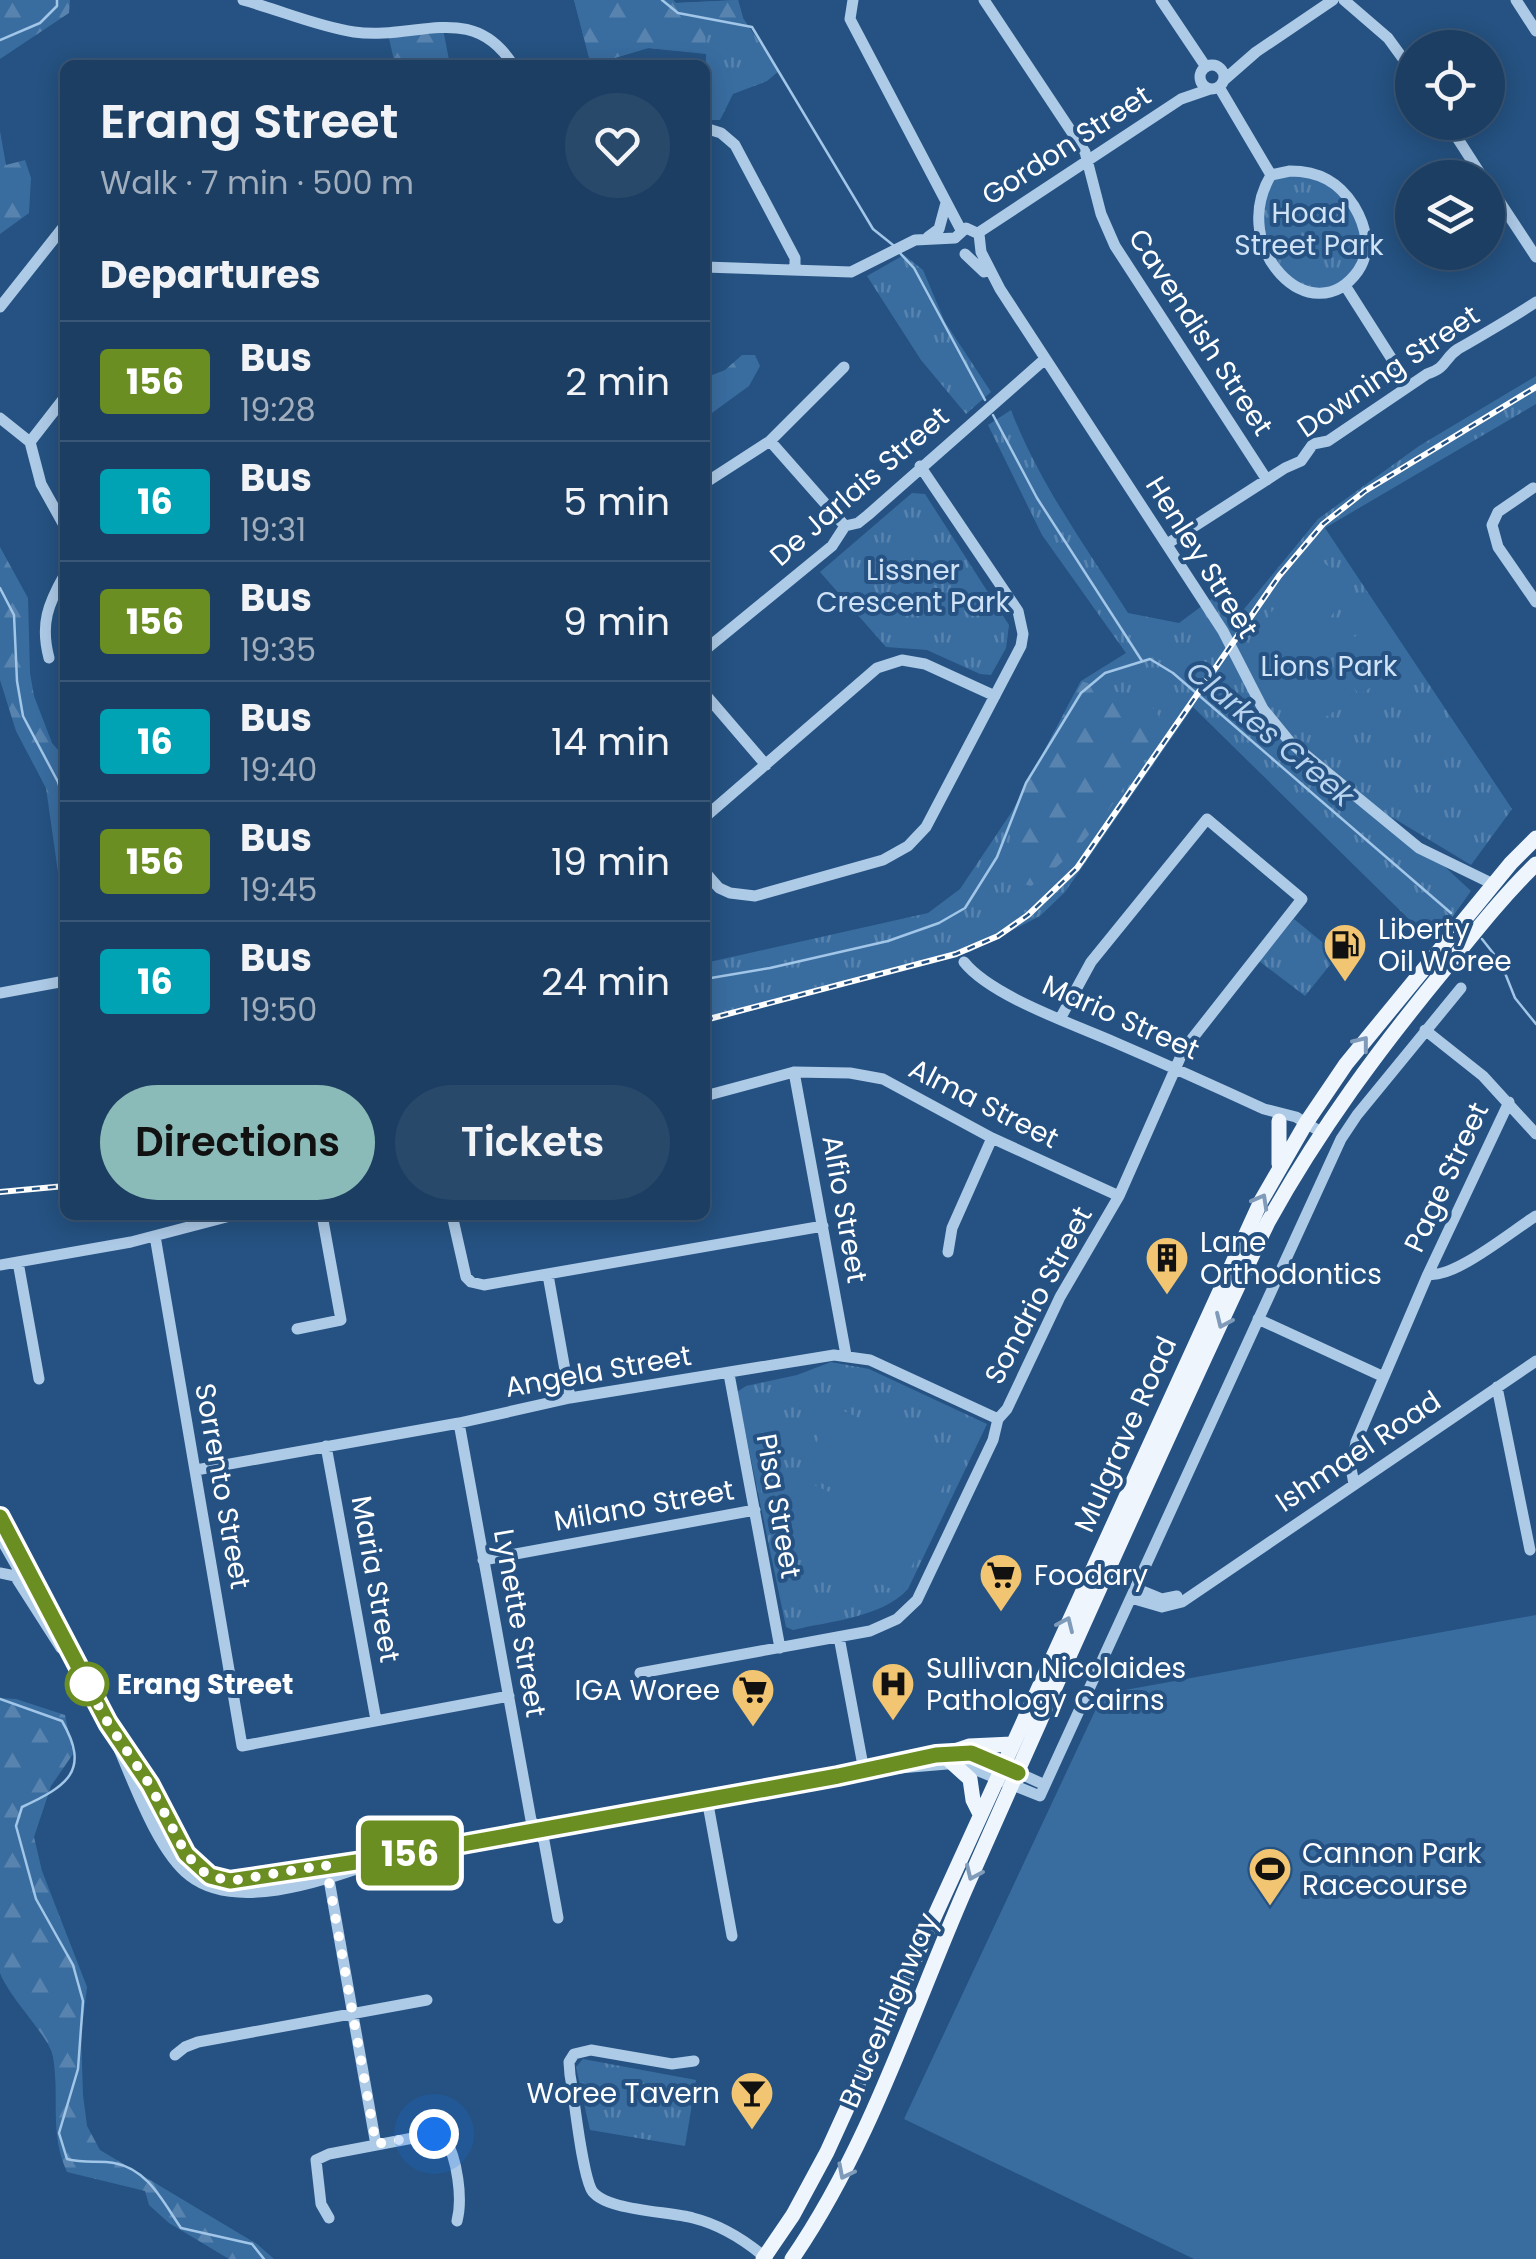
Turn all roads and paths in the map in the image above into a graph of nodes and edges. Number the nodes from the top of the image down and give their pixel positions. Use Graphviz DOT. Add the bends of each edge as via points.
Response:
graph roads {
  1 [pos="243,0"];
  2 [pos="854,0"];
  3 [pos="984,0"];
  4 [pos="1161,0"];
  5 [pos="1333,0"];
  6 [pos="1344,0"];
  7 [pos="1516,0"];
  8 [pos="1536,31"];
  9 [pos="1395,48"];
  10 [pos="1256,52"];
  11 [pos="509,60"];
  12 [pos="1208,70"];
  13 [pos="1218,86"];
  14 [pos="1181,99"];
  15 [pos="710,128"];
  16 [pos="1087,161"];
  17 [pos="1271,176"];
  18 [pos="946,203"];
  19 [pos="1505,210"];
  20 [pos="60,231"];
  21 [pos="958,234"];
  22 [pos="928,238"];
  23 [pos="979,239"];
  24 [pos="966,254"];
  25 [pos="1536,257"];
  26 [pos="710,267"];
  27 [pos="795,270"];
  28 [pos="1346,287"];
  29 [pos="1000,290"];
  30 [pos="1536,302"];
  31 [pos="0,307"];
  32 [pos="1045,358"];
  33 [pos="844,367"];
  34 [pos="1409,386"];
  35 [pos="60,403"];
  36 [pos="0,418"];
  37 [pos="770,441"];
  38 [pos="30,442"];
  39 [pos="920,466"];
  40 [pos="710,480"];
  41 [pos="1267,480"];
  42 [pos="1533,488"];
  43 [pos="60,518"];
  44 [pos="845,526"];
  45 [pos="1166,544"];
  46 [pos="60,583"];
  47 [pos="1536,602"];
  48 [pos="710,646"];
  49 [pos="48,658"];
  50 [pos="996,696"];
  51 [pos="710,700"];
  52 [pos="766,765"];
  53 [pos="710,813"];
  54 [pos="1536,838"];
  55 [pos="1536,864"];
  56 [pos="710,878"];
  57 [pos="1493,884"];
  58 [pos="964,962"];
  59 [pos="60,982"];
  60 [pos="1461,988"];
  61 [pos="0,993"];
  62 [pos="1060,1019"];
  63 [pos="1425,1030"];
  64 [pos="1175,1068"];
  65 [pos="794,1072"];
  66 [pos="710,1095"];
  67 [pos="1508,1102"];
  68 [pos="1264,1109"];
  69 [pos="1279,1120"];
  70 [pos="1310,1132"];
  71 [pos="1536,1134"];
  72 [pos="992,1138"];
  73 [pos="1280,1168"];
  74 [pos="1118,1196"];
  75 [pos="1536,1216"];
  76 [pos="215,1220"];
  77 [pos="323,1220"];
  78 [pos="453,1220"];
  79 [pos="822,1226"];
  80 [pos="155,1236"];
  81 [pos="948,1252"];
  82 [pos="18,1262"];
  83 [pos="0,1265"];
  84 [pos="1428,1274"];
  85 [pos="548,1275"];
  86 [pos="1258,1318"];
  87 [pos="297,1329"];
  88 [pos="846,1354"];
  89 [pos="1536,1361"];
  90 [pos="729,1374"];
  91 [pos="1384,1377"];
  92 [pos="39,1379"];
  93 [pos="1497,1387"];
  94 [pos="570,1398"];
  95 [pos="998,1419"];
  96 [pos="459,1423"];
  97 [pos="326,1446"];
  98 [pos="196,1470"];
  99 [pos="1354,1484"];
  100 [pos="755,1510"];
  101 [pos="0,1517"];
  102 [pos="0,1537"];
  103 [pos="1530,1550"];
  104 [pos="16,1557"];
  105 [pos="483,1560"];
  106 [pos="0,1569"];
  107 [pos="1133,1593"];
  108 [pos="839,1637"];
  109 [pos="780,1648"];
  110 [pos="640,1673"];
  111 [pos="84,1679"];
  112 [pos="508,1696"];
  113 [pos="376,1720"];
  114 [pos="1012,1744"];
  115 [pos="950,1757"];
  116 [pos="864,1771"];
  117 [pos="1000,1771"];
  118 [pos="1016,1779"];
  119 [pos="707,1800"];
  120 [pos="980,1814"];
  121 [pos="538,1830"];
  122 [pos="328,1872"];
  123 [pos="558,1918"];
  124 [pos="732,1936"];
  125 [pos="427,2000"];
  126 [pos="354,2013"];
  127 [pos="176,2055"];
  128 [pos="694,2061"];
  129 [pos="376,2144"];
  130 [pos="329,2218"];
  131 [pos="457,2220"];
  132 [pos="765,2258"];
  133 [pos="792,2259"];
  1 -- 11 [label="street" via="357,32 464,24 495,41"];
  2 -- 18 [label="street" via="850,19"];
  3 -- 16 [label="street, Cavendish Street"];
  4 -- 12 [label="street"];
  5 -- 10 [label="street, Gordon Street"];
  6 -- 9 [label="street"];
  7 -- 8 [label="street"];
  10 -- 12 [label="street, Gordon Street"];
  10 -- 13 [label="street, Gordon Street"];
  12 -- 13 [label="street" via="1222,70"];
  12 -- 13 [label="street" via="1203,85"];
  12 -- 14 [label="street, Gordon Street"];
  13 -- 14 [label="street, Gordon Street"];
  13 -- 17 [label="street"];
  14 -- 16 [label="street, Gordon Street"];
  15 -- 27 [label="street" via="736,145 795,258"];
  16 -- 23 [label="street, Gordon Street"];
  16 -- 41 [label="street, Cavendish Street" via="1115,246"];
  17 -- 28 [label="street" via="1258,216 1271,264 1299,289 1325,293"];
  17 -- 28 [label="street" via="1320,174 1348,197 1367,244"];
  18 -- 21 [label="street"];
  18 -- 22 [label="street" via="939,228"];
  19 -- 25 [label="street"];
  20 -- 31 [label="street"];
  21 -- 22 [label="street"];
  21 -- 23 [label="street" via="969,228"];
  21 -- 24 [label="street" via="958,250"];
  22 -- 27 [label="street" via="850,272"];
  23 -- 24 [label="street" via="976,251"];
  23 -- 29 [label="street, Henley Street"];
  24 -- 29 [label="street, Henley Street"];
  26 -- 27 [label="street"];
  28 -- 34 [label="street"];
  29 -- 32 [label="street, Henley Street"];
  30 -- 34 [label="street, Downing Street"];
  32 -- 39 [label="street, De Jarlais Street"];
  32 -- 45 [label="street, Henley Street"];
  33 -- 37 [label="street"];
  34 -- 41 [label="street, Downing Street"];
  35 -- 38 [label="street"];
  36 -- 38 [label="street"];
  37 -- 40 [label="street"];
  37 -- 44 [label="street"];
  38 -- 43 [label="street" via="40,484"];
  39 -- 44 [label="street, De Jarlais Street" via="858,523"];
  39 -- 50 [label="street" via="1018,611 1021,646"];
  41 -- 45 [label="street, Downing Street"];
  42 -- 47 [label="street" via="1498,512 1492,526 1498,547"];
  44 -- 48 [label="street, De Jarlais Street" via="832,546"];
  45 -- 57 [label="street, Henley Street" via="1231,644 1263,709 1290,742 1418,848"];
  46 -- 49 [label="street" via="42,634"];
  50 -- 52 [label="street" via="902,660 877,668"];
  50 -- 56 [label="street" via="926,827 896,855 755,896 730,893"];
  51 -- 52 [label="street"];
  52 -- 53 [label="street"];
  54 -- 57 [label="main road, Mulgrave Road"];
  55 -- 70 [label="main road, Mulgrave Road"];
  70 -- 57 [label="main road, Mulgrave Road, one-way" via="1358,1049"];
  58 -- 62 [label="street, Mario Street" via="994,987"];
  59 -- 61 [label="street"];
  60 -- 63 [label="street"];
  62 -- 64 [label="street, Mario Street"];
  62 -- 64 [label="street, Sondrio Street" via="1090,962 1207,819 1302,899 1199,1027"];
  63 -- 67 [label="street"];
  63 -- 86 [label="street" via="1342,1139"];
  64 -- 68 [label="street, Mario Street"];
  64 -- 74 [label="street, Sondrio Street"];
  65 -- 66 [label="street, Alma Street"];
  65 -- 72 [label="street, Alma Street" via="883,1079"];
  65 -- 79 [label="street, Alfio Street"];
  67 -- 71 [label="street"];
  67 -- 84 [label="street, Page Street"];
  68 -- 69 [label="street, Mario Street"];
  68 -- 70 [label="street, Mario Street"];
  69 -- 70 [label="street, Mario Street"];
  69 -- 73 [label="main road"];
  70 -- 73 [label="main road, Mulgrave Road"];
  70 -- 118 [label="main road, Mulgrave Road, one-way"];
  72 -- 74 [label="street, Alma Street"];
  72 -- 81 [label="street"];
  114 -- 73 [label="main road, Mulgrave Road, one-way"];
  74 -- 95 [label="street, Sondrio Street"];
  75 -- 84 [label="street, Page Street" via="1454,1269"];
  76 -- 80 [label="street"];
  77 -- 87 [label="street" via="341,1320"];
  78 -- 85 [label="street" via="462,1269 471,1282"];
  79 -- 85 [label="street"];
  79 -- 88 [label="street, Alfio Street"];
  80 -- 82 [label="street"];
  80 -- 98 [label="street, Sorrento Street"];
  82 -- 83 [label="street"];
  82 -- 92 [label="street"];
  84 -- 91 [label="street, Page Street"];
  85 -- 94 [label="street"];
  86 -- 91 [label="street"];
  86 -- 107 [label="street"];
  88 -- 90 [label="street, Angela Street"];
  88 -- 95 [label="street, Angela Street"];
  89 -- 93 [label="street, Ishmael Road"];
  90 -- 94 [label="street, Angela Street"];
  90 -- 100 [label="street, Pisa Street"];
  91 -- 99 [label="street, Page Street" via="1354,1451"];
  93 -- 99 [label="street, Ishmael Road"];
  93 -- 103 [label="street"];
  94 -- 96 [label="street, Angela Street"];
  95 -- 108 [label="street, Sondrio Street" via="917,1600 889,1624"];
  96 -- 97 [label="street, Angela Street"];
  96 -- 105 [label="street, Lynette Street"];
  97 -- 98 [label="street, Angela Street"];
  97 -- 113 [label="street, Maria Street"];
  98 -- 113 [label="street, Sorrento Street" via="242,1746"];
  99 -- 107 [label="street, Ishmael Road" via="1208,1582 1170,1599"];
  100 -- 105 [label="street, Milano Street"];
  100 -- 109 [label="street, Pisa Street"];
  101 -- 104 [label="street"];
  102 -- 104 [label="street"];
  104 -- 106 [label="street"];
  104 -- 111 [label="street" via="47,1602"];
  105 -- 112 [label="street, Lynette Street"];
  106 -- 111 [label="street" via="19,1580"];
  107 -- 118 [label="street" via="1042,1791"];
  108 -- 109 [label="street, Sondrio Street"];
  108 -- 116 [label="street"];
  109 -- 110 [label="street, Sondrio Street"];
  111 -- 122 [label="street" via="186,1854 210,1876 230,1881"];
  112 -- 113 [label="street"];
  112 -- 121 [label="street, Lynette Street"];
  114 -- 115 [label="main road" via="969,1746"];
  114 -- 117 [label="main road, Mulgrave Road"];
  115 -- 116 [label="street"];
  115 -- 117 [label="street"];
  115 -- 120 [label="main road" via="970,1779"];
  116 -- 119 [label="street"];
  117 -- 118 [label="street"];
  117 -- 120 [label="main road, Bruce Highway"];
  118 -- 133 [label="main road, Bruce Highway, one-way" via="856,2151"];
  119 -- 121 [label="street"];
  119 -- 124 [label="street"];
  120 -- 132 [label="main road, Bruce Highway" via="822,2162"];
  121 -- 122 [label="street"];
  121 -- 123 [label="street, Lynette Street"];
  122 -- 126 [label="street"];
  125 -- 126 [label="street"];
  126 -- 127 [label="street" via="198,2042"];
  126 -- 129 [label="street"];
  128 -- 132 [label="street" via="574,2054 570,2075 590,2186 603,2201 720,2228"];
  129 -- 130 [label="street" via="316,2160"];
  129 -- 131 [label="street" via="445,2138 461,2207"];
}
